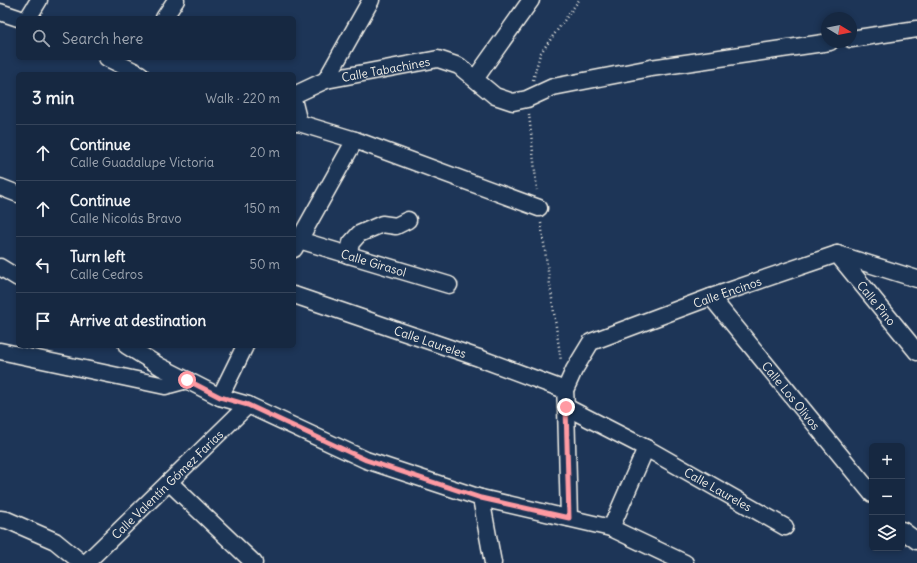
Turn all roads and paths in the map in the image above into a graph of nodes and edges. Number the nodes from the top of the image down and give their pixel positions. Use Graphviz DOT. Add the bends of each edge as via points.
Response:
graph roads {
  1 [pos="39,0"];
  2 [pos="176,0"];
  3 [pos="371,0"];
  4 [pos="531,0"];
  5 [pos="579,0"];
  6 [pos="0,12"];
  7 [pos="29,16"];
  8 [pos="165,16"];
  9 [pos="16,17"];
  10 [pos="917,29"];
  11 [pos="857,38"];
  12 [pos="821,43"];
  13 [pos="114,60"];
  14 [pos="137,67"];
  15 [pos="475,79"];
  16 [pos="326,80"];
  17 [pos="296,94"];
  18 [pos="527,99"];
  19 [pos="297,123"];
  20 [pos="355,140"];
  21 [pos="0,187"];
  22 [pos="16,193"];
  23 [pos="539,208"];
  24 [pos="408,220"];
  25 [pos="296,244"];
  26 [pos="837,254"];
  27 [pos="348,255"];
  28 [pos="0,267"];
  29 [pos="16,277"];
  30 [pos="917,279"];
  31 [pos="449,285"];
  32 [pos="296,296"];
  33 [pos="711,297"];
  34 [pos="130,348"];
  35 [pos="244,348"];
  36 [pos="0,351"];
  37 [pos="917,352"];
  38 [pos="187,380"];
  39 [pos="565,390"];
  40 [pos="220,397"];
  41 [pos="248,405"];
  42 [pos="566,407"];
  43 [pos="646,448"];
  44 [pos="169,482"];
  45 [pos="869,490"];
  46 [pos="481,498"];
  47 [pos="569,518"];
  48 [pos="0,519"];
  49 [pos="785,526"];
  50 [pos="611,528"];
  51 [pos="905,532"];
  52 [pos="917,541"];
  53 [pos="82,563"];
  54 [pos="86,563"];
  55 [pos="254,563"];
  56 [pos="493,563"];
  57 [pos="684,563"];
  1 -- 7 [label="street"];
  2 -- 8 [label="street"];
  3 -- 16 [label="street"];
  4 -- 15 [label="street"];
  5 -- 18 [label="path" via="540,54"];
  6 -- 9 [label="street"];
  10 -- 11 [label="street"];
  12 -- 18 [label="street" via="651,68 553,87"];
  13 -- 14 [label="street"];
  15 -- 16 [label="street, Calle Tabachines" via="459,66 438,59"];
  15 -- 18 [label="street, Calle Tabachines" via="495,96 513,102"];
  16 -- 17 [label="street, Calle Tabachines"];
  18 -- 23 [label="path"];
  19 -- 20 [label="street"];
  20 -- 23 [label="street"];
  20 -- 25 [label="street"];
  21 -- 22 [label="street"];
  23 -- 39 [label="path"];
  24 -- 27 [label="street" via="396,226 382,224 359,234 350,243"];
  25 -- 27 [label="street, Calle Girasol"];
  26 -- 30 [label="street"];
  26 -- 33 [label="street, Calle Encinos"];
  26 -- 37 [label="street, Calle Pino"];
  27 -- 31 [label="street, Calle Girasol"];
  28 -- 29 [label="street"];
  32 -- 39 [label="street, Calle Laureles"];
  33 -- 39 [label="street, Calle Encinos" via="592,342"];
  33 -- 45 [label="street, Calle Los Olivos"];
  34 -- 38 [label="street"];
  35 -- 40 [label="street"];
  36 -- 38 [label="street" via="165,386"];
  38 -- 40 [label="street"];
  39 -- 42 [label="street"];
  40 -- 41 [label="street"];
  41 -- 44 [label="street, Calle Valentín Gómez Farías"];
  41 -- 46 [label="street" via="366,460"];
  42 -- 43 [label="street, Calle Laureles"];
  42 -- 47 [label="street"];
  43 -- 49 [label="street, Calle Laureles"];
  43 -- 50 [label="street"];
  44 -- 54 [label="street, Calle Valentín Gómez Farías"];
  44 -- 55 [label="street"];
  46 -- 47 [label="street"];
  46 -- 56 [label="street"];
  47 -- 50 [label="street"];
  48 -- 53 [label="street" via="55,541"];
  50 -- 57 [label="street"];
  51 -- 52 [label="street"];
}
